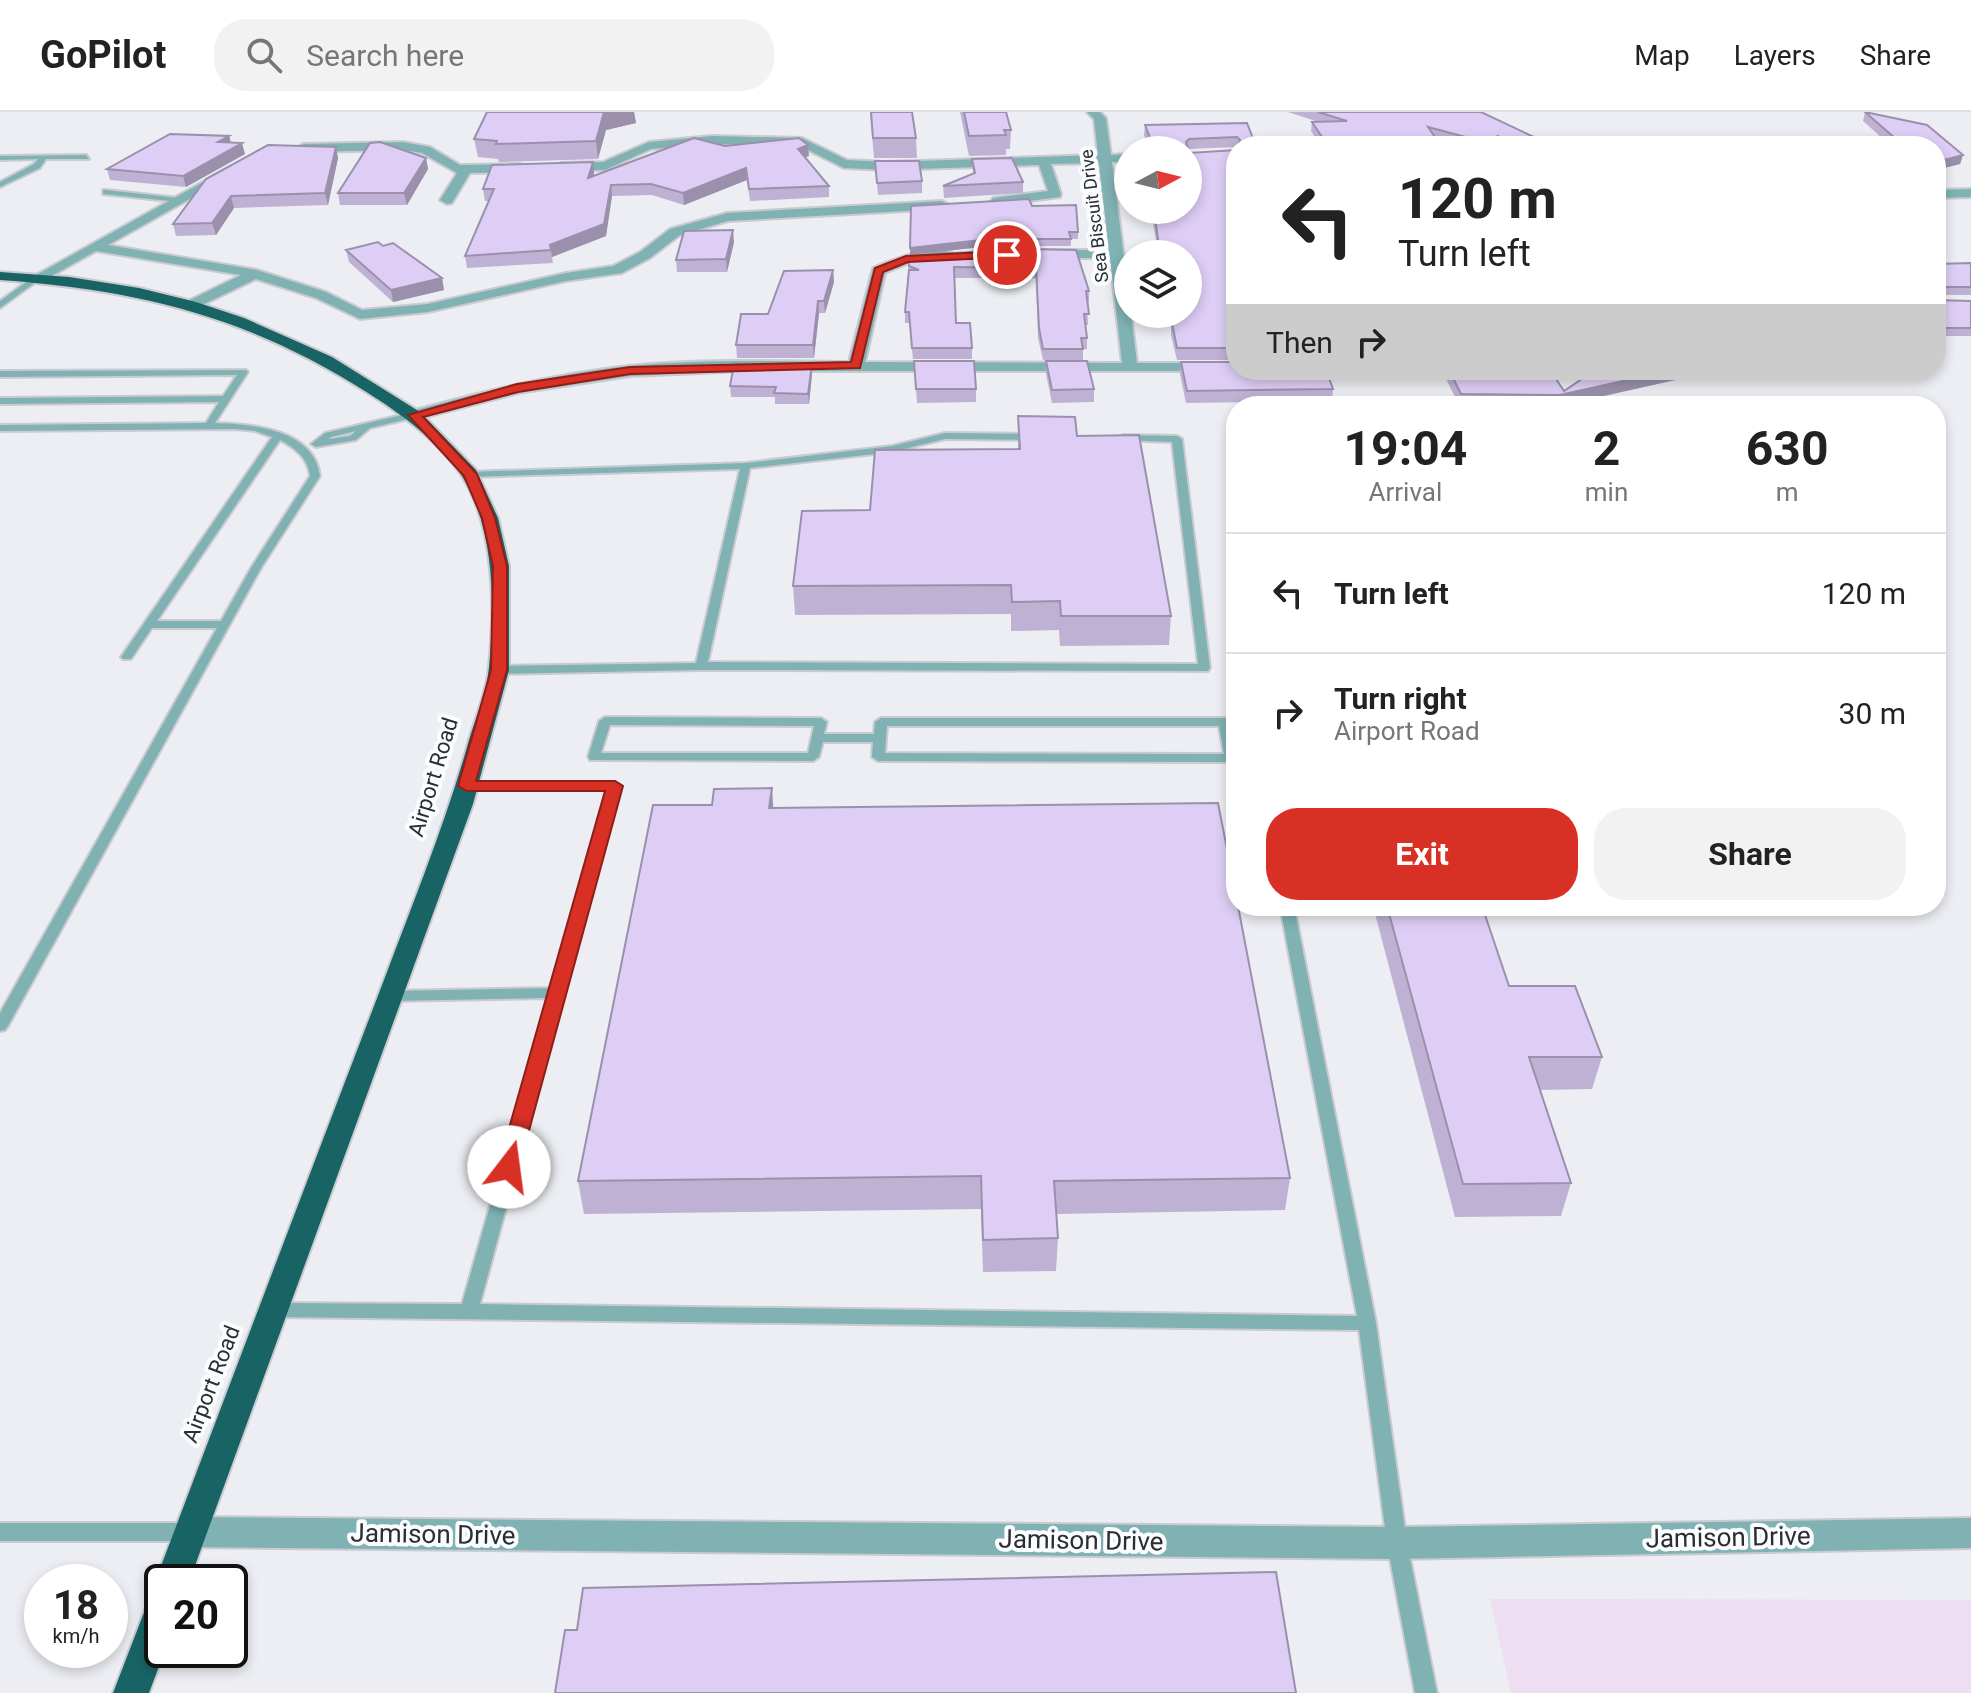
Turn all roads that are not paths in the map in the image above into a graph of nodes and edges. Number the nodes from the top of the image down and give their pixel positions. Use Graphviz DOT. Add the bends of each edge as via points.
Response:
graph roads {
  1 [pos="1093,112"];
  2 [pos="282,149"];
  3 [pos="44,157"];
  4 [pos="86,157"];
  5 [pos="0,158"];
  6 [pos="1104,159"];
  7 [pos="1114,159"];
  8 [pos="1044,161"];
  9 [pos="242,164"];
  10 [pos="528,168"];
  11 [pos="543,168"];
  12 [pos="465,170"];
  13 [pos="0,185"];
  14 [pos="106,192"];
  15 [pos="1971,193"];
  16 [pos="1946,194"];
  17 [pos="179,200"];
  18 [pos="447,200"];
  19 [pos="978,202"];
  20 [pos="963,203"];
  21 [pos="1114,240"];
  22 [pos="97,247"];
  23 [pos="1027,254"];
  24 [pos="1114,254"];
  25 [pos="967,255"];
  26 [pos="255,274"];
  27 [pos="0,276"];
  28 [pos="36,279"];
  29 [pos="0,305"];
  30 [pos="191,305"];
  31 [pos="1125,328"];
  32 [pos="856,366"];
  33 [pos="1130,366"];
  34 [pos="1226,368"];
  35 [pos="0,374"];
  36 [pos="226,399"];
  37 [pos="0,401"];
  38 [pos="414,415"];
  39 [pos="209,426"];
  40 [pos="0,428"];
  41 [pos="277,437"];
  42 [pos="1053,437"];
  43 [pos="1115,438"];
  44 [pos="300,449"];
  45 [pos="746,466"];
  46 [pos="470,474"];
  47 [pos="225,624"];
  48 [pos="149,625"];
  49 [pos="127,657"];
  50 [pos="701,666"];
  51 [pos="499,670"];
  52 [pos="1226,724"];
  53 [pos="818,738"];
  54 [pos="880,738"];
  55 [pos="594,757"];
  56 [pos="1226,758"];
  57 [pos="467,786"];
  58 [pos="586,786"];
  59 [pos="1289,916"];
  60 [pos="557,993"];
  61 [pos="390,996"];
  62 [pos="0,1026"];
  63 [pos="273,1310"];
  64 [pos="469,1311"];
  65 [pos="1367,1323"];
  66 [pos="0,1532"];
  67 [pos="190,1532"];
  68 [pos="1971,1533"];
  69 [pos="1397,1543"];
  70 [pos="178,1564"];
  71 [pos="144,1658"];
  72 [pos="131,1693"];
  73 [pos="1426,1693"];
  1 -- 6 [label="street, Sea Biscuit Drive" via="1100,118"];
  2 -- 12 [label="street" via="403,146 426,150"];
  3 -- 4 [label="lane"];
  3 -- 5 [label="lane"];
  3 -- 13 [label="lane"];
  6 -- 7 [label="street"];
  6 -- 8 [label="street"];
  6 -- 21 [label="street, Sea Biscuit Drive"];
  8 -- 11 [label="street" via="844,164 802,142 712,140 649,146 605,166"];
  8 -- 19 [label="street" via="1055,194"];
  9 -- 17 [label="street"];
  10 -- 12 [label="street"];
  12 -- 18 [label="street"];
  14 -- 17 [label="lane"];
  15 -- 16 [label="street"];
  17 -- 22 [label="street"];
  20 -- 26 [label="street" via="727,217 675,232 617,270 428,308 360,315 321,295"];
  22 -- 26 [label="street"];
  22 -- 28 [label="street"];
  23 -- 24 [label="street"];
  25 -- 32 [label="street" via="906,259 878,271"];
  26 -- 30 [label="street"];
  27 -- 28 [label="highway, Airport Road"];
  28 -- 29 [label="lane"];
  28 -- 30 [label="highway, Airport Road" via="139,292"];
  30 -- 38 [label="highway, Airport Road" via="327,360"];
  31 -- 33 [label="street, Sea Biscuit Drive"];
  32 -- 33 [label="street"];
  32 -- 38 [label="street" via="630,371 517,388"];
  33 -- 34 [label="street"];
  35 -- 36 [label="lane" via="243,372"];
  36 -- 37 [label="lane"];
  36 -- 39 [label="lane"];
  38 -- 44 [label="lane" via="328,435"];
  38 -- 46 [label="highway, Airport Road"];
  39 -- 40 [label="lane"];
  39 -- 41 [label="lane" via="261,430"];
  41 -- 44 [label="lane"];
  41 -- 48 [label="lane"];
  42 -- 45 [label="lane" via="945,436 892,449"];
  43 -- 50 [label="lane" via="1177,439 1204,668"];
  44 -- 47 [label="lane" via="316,465 315,476"];
  45 -- 46 [label="lane"];
  45 -- 50 [label="lane"];
  46 -- 51 [label="highway, Airport Road" via="489,518 500,566"];
  47 -- 48 [label="lane"];
  47 -- 62 [label="lane"];
  48 -- 49 [label="lane"];
  50 -- 51 [label="lane"];
  51 -- 57 [label="highway, Airport Road"];
  52 -- 54 [label="lane" via="881,722"];
  53 -- 54 [label="lane"];
  53 -- 55 [label="lane" via="813,757"];
  53 -- 55 [label="lane" via="821,722 605,721"];
  54 -- 56 [label="lane" via="878,757"];
  55 -- 58 [label="lane"];
  57 -- 58 [label="lane"];
  57 -- 61 [label="highway, Airport Road"];
  58 -- 60 [label="lane" via="615,786"];
  59 -- 65 [label="lane"];
  60 -- 61 [label="lane"];
  60 -- 64 [label="lane"];
  61 -- 63 [label="highway, Airport Road"];
  63 -- 64 [label="lane"];
  63 -- 67 [label="highway, Airport Road"];
  64 -- 65 [label="lane"];
  65 -- 69 [label="lane"];
  66 -- 67 [label="lane"];
  67 -- 69 [label="street, Jamison Drive"];
  67 -- 70 [label="highway, Airport Road"];
  68 -- 69 [label="street, Jamison Drive"];
  69 -- 73 [label="lane"];
  71 -- 72 [label="highway"];
}
